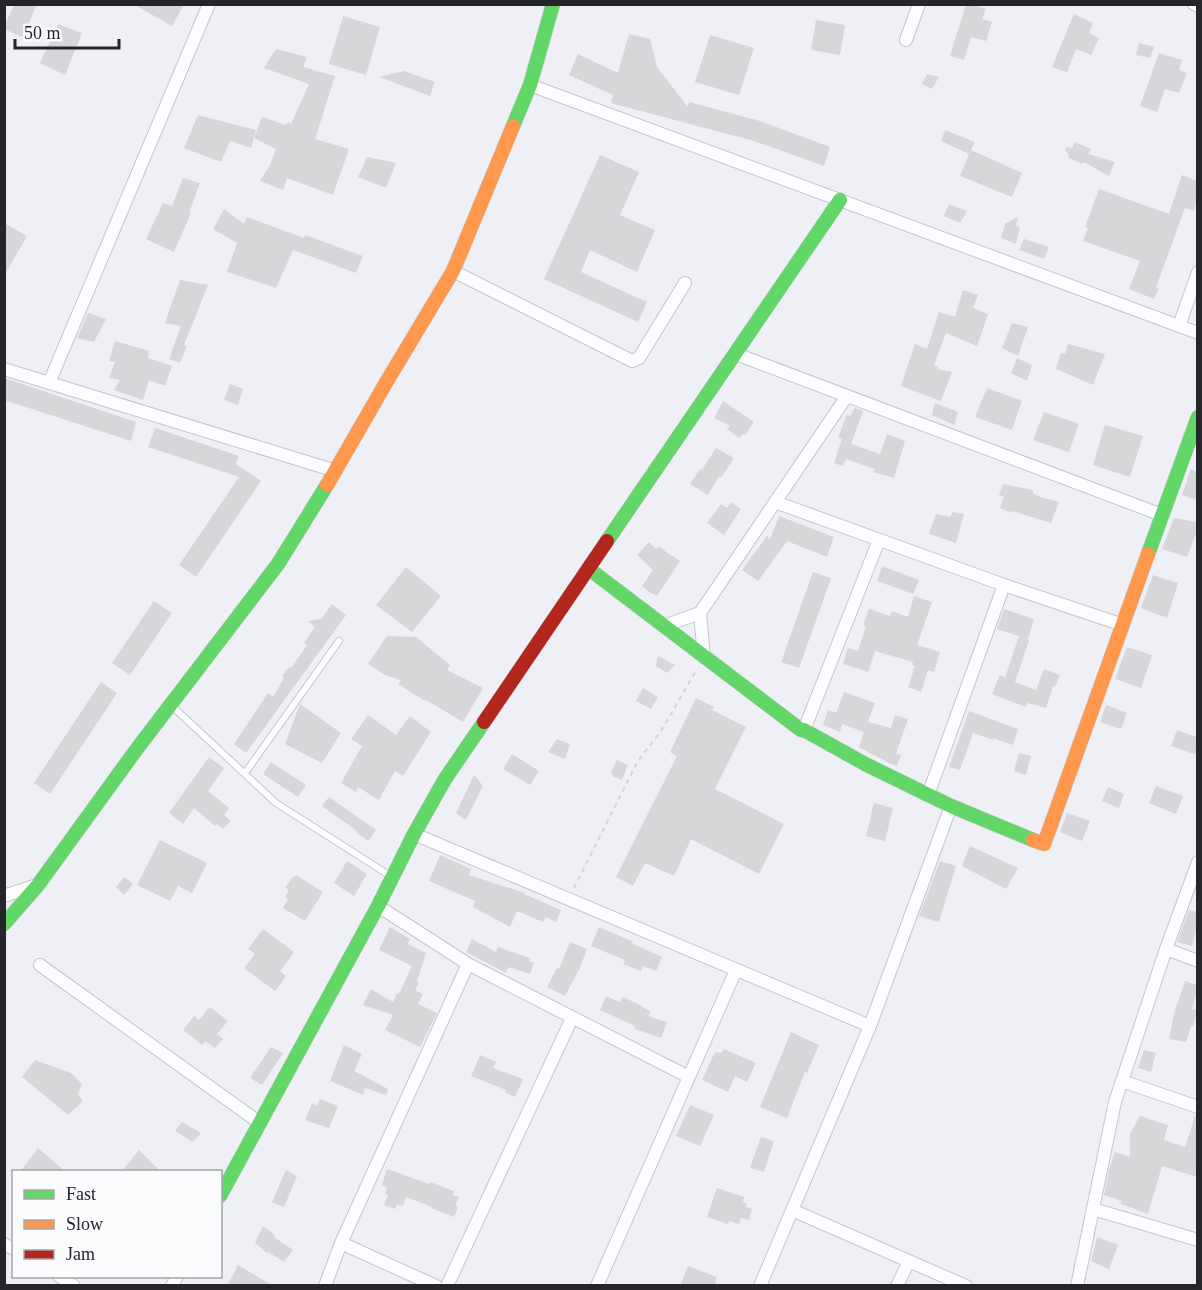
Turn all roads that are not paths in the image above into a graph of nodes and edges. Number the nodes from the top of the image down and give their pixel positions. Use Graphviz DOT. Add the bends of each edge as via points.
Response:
graph roads {
  1 [pos="209,4"];
  2 [pos="553,4"];
  3 [pos="919,4"];
  4 [pos="906,40"];
  5 [pos="530,85"];
  6 [pos="840,200"];
  7 [pos="453,272"];
  8 [pos="1197,272"];
  9 [pos="685,283"];
  10 [pos="1179,326"];
  11 [pos="1197,333"];
  12 [pos="736,354"];
  13 [pos="4,369"];
  14 [pos="49,383"];
  15 [pos="847,396"];
  16 [pos="1197,417"];
  17 [pos="336,471"];
  18 [pos="775,502"];
  19 [pos="1162,516"];
  20 [pos="879,540"];
  21 [pos="589,569"];
  22 [pos="1004,585"];
  23 [pos="700,613"];
  24 [pos="1123,625"];
  25 [pos="664,626"];
  26 [pos="339,641"];
  27 [pos="704,657"];
  28 [pos="171,705"];
  29 [pos="804,730"];
  30 [pos="245,773"];
  31 [pos="928,795"];
  32 [pos="951,806"];
  33 [pos="414,834"];
  34 [pos="1197,862"];
  35 [pos="392,877"];
  36 [pos="38,885"];
  37 [pos="4,894"];
  38 [pos="378,906"];
  39 [pos="4,924"];
  40 [pos="1167,949"];
  41 [pos="1197,961"];
  42 [pos="468,964"];
  43 [pos="39,965"];
  44 [pos="736,969"];
  45 [pos="572,1018"];
  46 [pos="870,1026"];
  47 [pos="689,1077"];
  48 [pos="1122,1081"];
  49 [pos="1197,1107"];
  50 [pos="260,1123"];
  51 [pos="222,1192"];
  52 [pos="1093,1209"];
  53 [pos="792,1210"];
  54 [pos="1197,1240"];
  55 [pos="341,1243"];
  56 [pos="909,1261"];
  57 [pos="325,1286"];
  58 [pos="436,1286"];
  59 [pos="447,1286"];
  60 [pos="597,1286"];
  61 [pos="760,1286"];
  62 [pos="897,1286"];
  63 [pos="966,1286"];
  64 [pos="1077,1286"];
  1 -- 14 [label="street"];
  2 -- 5 [label="street"];
  3 -- 4 [label="street"];
  5 -- 6 [label="street"];
  5 -- 7 [label="street"];
  6 -- 10 [label="street"];
  6 -- 12 [label="street"];
  7 -- 9 [label="street" via="632,361 639,358"];
  7 -- 17 [label="street"];
  8 -- 10 [label="street"];
  10 -- 11 [label="street"];
  12 -- 15 [label="street"];
  12 -- 21 [label="street"];
  13 -- 14 [label="street"];
  14 -- 17 [label="street"];
  15 -- 18 [label="street"];
  15 -- 19 [label="street"];
  16 -- 19 [label="street"];
  17 -- 28 [label="street" via="278,564"];
  18 -- 20 [label="street"];
  18 -- 23 [label="street"];
  19 -- 24 [label="street"];
  20 -- 22 [label="street"];
  20 -- 29 [label="street"];
  21 -- 25 [label="street"];
  21 -- 33 [label="street" via="445,779"];
  22 -- 24 [label="street"];
  22 -- 31 [label="street"];
  23 -- 25 [label="street"];
  23 -- 27 [label="street"];
  24 -- 32 [label="street" via="1044,844"];
  25 -- 27 [label="street"];
  26 -- 30 [label="lane"];
  27 -- 29 [label="street"];
  28 -- 30 [label="lane"];
  28 -- 36 [label="street"];
  29 -- 31 [label="street"];
  30 -- 35 [label="lane" via="276,803"];
  31 -- 32 [label="street"];
  32 -- 46 [label="street"];
  33 -- 35 [label="street"];
  33 -- 44 [label="street"];
  34 -- 40 [label="street"];
  35 -- 38 [label="street"];
  36 -- 37 [label="street"];
  36 -- 39 [label="street"];
  38 -- 42 [label="street"];
  38 -- 50 [label="street"];
  40 -- 41 [label="street"];
  40 -- 48 [label="street"];
  42 -- 45 [label="street"];
  42 -- 55 [label="street"];
  43 -- 50 [label="street"];
  44 -- 46 [label="street"];
  44 -- 47 [label="street"];
  45 -- 47 [label="street"];
  45 -- 59 [label="street"];
  46 -- 53 [label="street"];
  47 -- 60 [label="street"];
  48 -- 49 [label="street"];
  48 -- 52 [label="street"];
  50 -- 51 [label="street"];
  52 -- 54 [label="street"];
  52 -- 64 [label="street"];
  53 -- 56 [label="street"];
  53 -- 61 [label="street"];
  55 -- 57 [label="street"];
  55 -- 58 [label="street"];
  56 -- 62 [label="street"];
  56 -- 63 [label="street"];
}
